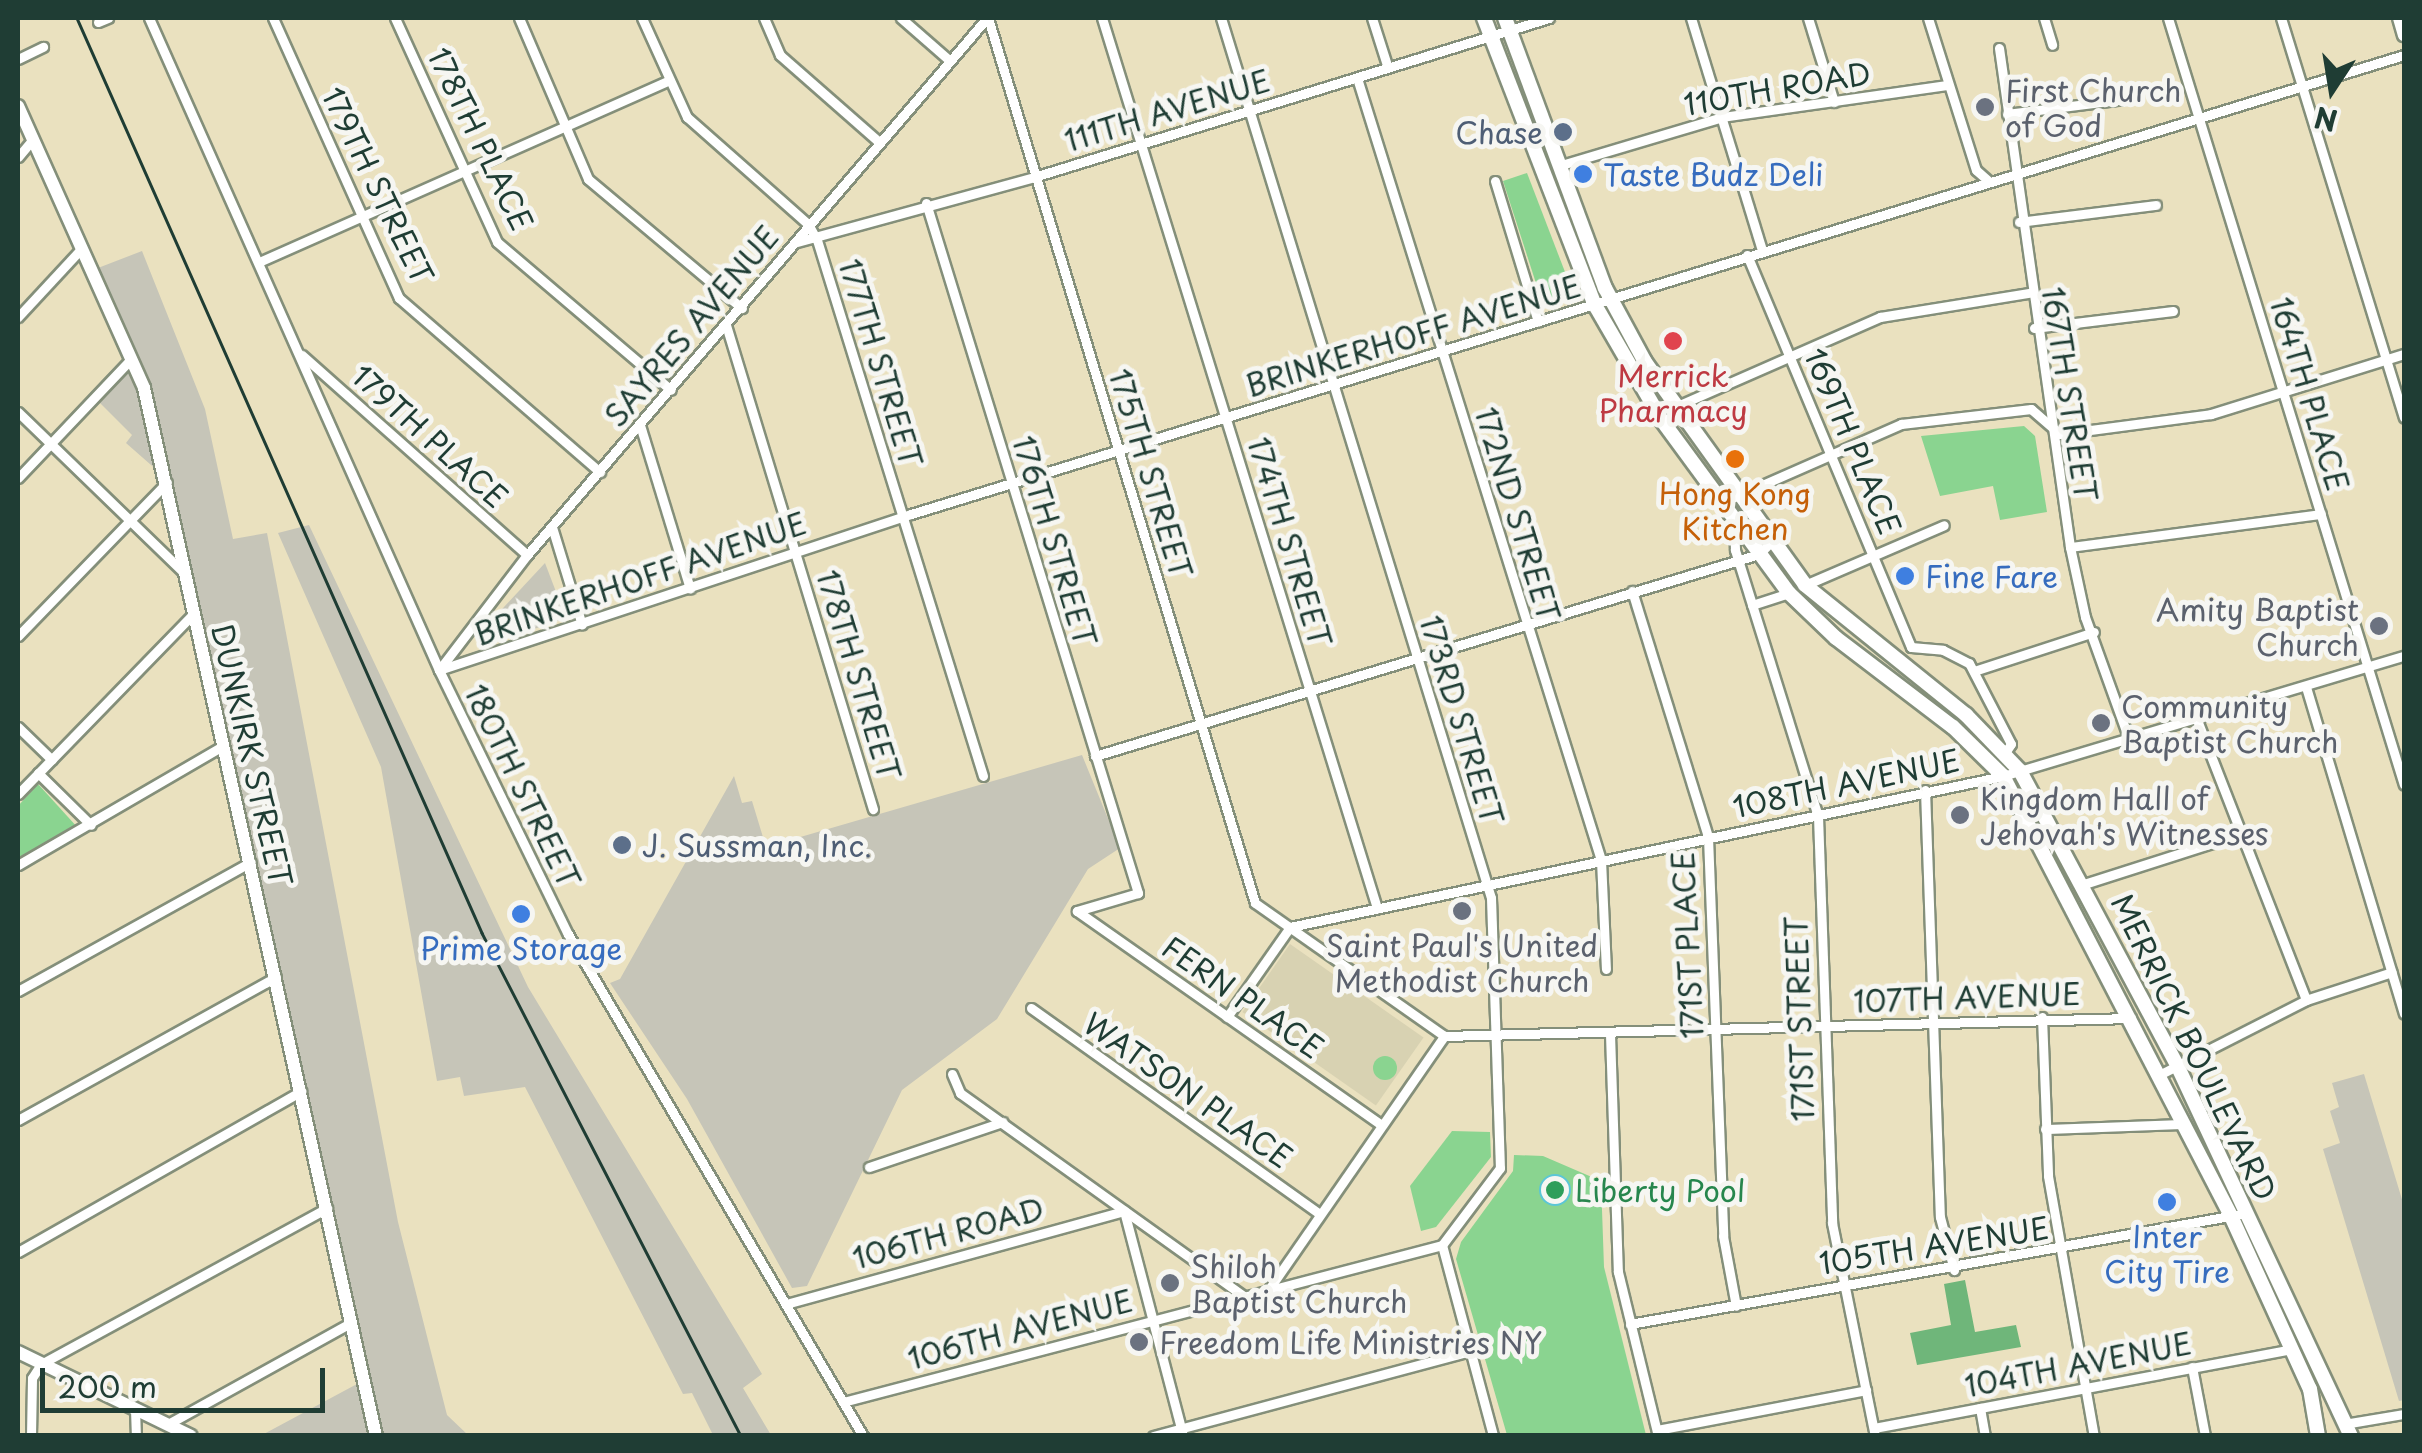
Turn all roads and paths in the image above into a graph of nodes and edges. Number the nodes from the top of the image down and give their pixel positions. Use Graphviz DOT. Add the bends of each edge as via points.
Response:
graph roads {
  1 [pos="149,18"];
  2 [pos="272,18"];
  3 [pos="396,18"];
  4 [pos="519,18"];
  5 [pos="642,18"];
  6 [pos="764,18"];
  7 [pos="901,18"];
  8 [pos="987,18"];
  9 [pos="1102,18"];
  10 [pos="1221,18"];
  11 [pos="1372,18"];
  12 [pos="1484,18"];
  13 [pos="1550,18"];
  14 [pos="1690,18"];
  15 [pos="1808,18"];
  16 [pos="1928,18"];
  17 [pos="2044,18"];
  18 [pos="2168,18"];
  19 [pos="2281,18"];
  20 [pos="2399,18"];
  21 [pos="1508,24"];
  22 [pos="1492,35"];
  23 [pos="2404,35"];
  24 [pos="2052,46"];
  25 [pos="43,47"];
  26 [pos="1998,48"];
  27 [pos="2404,55"];
  28 [pos="18,59"];
  29 [pos="949,60"];
  30 [pos="1388,68"];
  31 [pos="1357,78"];
  32 [pos="670,80"];
  33 [pos="2302,84"];
  34 [pos="1948,85"];
  35 [pos="2134,98"];
  36 [pos="1834,102"];
  37 [pos="18,106"];
  38 [pos="1249,111"];
  39 [pos="2007,114"];
  40 [pos="2198,115"];
  41 [pos="1722,117"];
  42 [pos="567,126"];
  43 [pos="33,139"];
  44 [pos="880,143"];
  45 [pos="1142,144"];
  46 [pos="18,157"];
  47 [pos="1558,166"];
  48 [pos="464,172"];
  49 [pos="2014,174"];
  50 [pos="1034,177"];
  51 [pos="1496,181"];
  52 [pos="1990,182"];
  53 [pos="926,204"];
  54 [pos="2156,205"];
  55 [pos="362,216"];
  56 [pos="2019,222"];
  57 [pos="808,224"];
  58 [pos="817,240"];
  59 [pos="797,242"];
  60 [pos="82,248"];
  61 [pos="1762,250"];
  62 [pos="1746,255"];
  63 [pos="259,262"];
  64 [pos="2029,293"];
  65 [pos="1602,302"];
  66 [pos="742,308"];
  67 [pos="2173,312"];
  68 [pos="18,317"];
  69 [pos="1538,322"];
  70 [pos="726,325"];
  71 [pos="2034,328"];
  72 [pos="1441,351"];
  73 [pos="300,354"];
  74 [pos="2404,354"];
  75 [pos="1789,356"];
  76 [pos="131,359"];
  77 [pos="2387,359"];
  78 [pos="1333,385"];
  79 [pos="671,390"];
  80 [pos="2283,392"];
  81 [pos="1676,406"];
  82 [pos="18,412"];
  83 [pos="2404,417"];
  84 [pos="1226,418"];
  85 [pos="2049,424"];
  86 [pos="640,425"];
  87 [pos="50,443"];
  88 [pos="1118,450"];
  89 [pos="1830,450"];
  90 [pos="600,472"];
  91 [pos="18,478"];
  92 [pos="166,482"];
  93 [pos="1010,483"];
  94 [pos="1737,494"];
  95 [pos="1721,503"];
  96 [pos="2321,514"];
  97 [pos="903,517"];
  98 [pos="130,518"];
  99 [pos="1734,521"];
  100 [pos="1944,525"];
  101 [pos="552,527"];
  102 [pos="153,540"];
  103 [pos="1772,542"];
  104 [pos="179,544"];
  105 [pos="2070,547"];
  106 [pos="796,552"];
  107 [pos="1759,554"];
  108 [pos="527,555"];
  109 [pos="1874,555"];
  110 [pos="1738,559"];
  111 [pos="184,574"];
  112 [pos="1805,585"];
  113 [pos="690,589"];
  114 [pos="1632,591"];
  115 [pos="1788,593"];
  116 [pos="1752,606"];
  117 [pos="194,612"];
  118 [pos="1526,624"];
  119 [pos="582,625"];
  120 [pos="2094,632"];
  121 [pos="18,636"];
  122 [pos="1911,647"];
  123 [pos="2404,656"];
  124 [pos="1416,658"];
  125 [pos="1897,664"];
  126 [pos="2368,668"];
  127 [pos="439,670"];
  128 [pos="1974,671"];
  129 [pos="2306,686"];
  130 [pos="1309,693"];
  131 [pos="2197,720"];
  132 [pos="1201,724"];
  133 [pos="18,727"];
  134 [pos="2129,739"];
  135 [pos="224,745"];
  136 [pos="2004,754"];
  137 [pos="1095,756"];
  138 [pos="52,760"];
  139 [pos="2020,771"];
  140 [pos="38,774"];
  141 [pos="983,776"];
  142 [pos="2003,776"];
  143 [pos="2404,785"];
  144 [pos="1925,790"];
  145 [pos="18,794"];
  146 [pos="873,809"];
  147 [pos="1818,816"];
  148 [pos="91,825"];
  149 [pos="2244,834"];
  150 [pos="1708,837"];
  151 [pos="1601,860"];
  152 [pos="251,862"];
  153 [pos="18,865"];
  154 [pos="1487,884"];
  155 [pos="2084,884"];
  156 [pos="1376,908"];
  157 [pos="1077,910"];
  158 [pos="1290,926"];
  159 [pos="1606,969"];
  160 [pos="2392,972"];
  161 [pos="276,978"];
  162 [pos="18,991"];
  163 [pos="2306,1000"];
  164 [pos="1031,1008"];
  165 [pos="2404,1014"];
  166 [pos="1227,1017"];
  167 [pos="2042,1018"];
  168 [pos="2132,1018"];
  169 [pos="1934,1021"];
  170 [pos="1823,1026"];
  171 [pos="1717,1030"];
  172 [pos="1610,1034"];
  173 [pos="1444,1036"];
  174 [pos="1498,1036"];
  175 [pos="2178,1067"];
  176 [pos="952,1074"];
  177 [pos="2160,1074"];
  178 [pos="301,1091"];
  179 [pos="18,1120"];
  180 [pos="1003,1122"];
  181 [pos="1380,1124"];
  182 [pos="2184,1124"];
  183 [pos="2045,1129"];
  184 [pos="869,1168"];
  185 [pos="327,1208"];
  186 [pos="1124,1211"];
  187 [pos="1317,1212"];
  188 [pos="2238,1214"];
  189 [pos="1442,1245"];
  190 [pos="2061,1249"];
  191 [pos="18,1252"];
  192 [pos="1954,1270"];
  193 [pos="1269,1289"];
  194 [pos="1848,1289"];
  195 [pos="1244,1296"];
  196 [pos="786,1304"];
  197 [pos="1736,1306"];
  198 [pos="1152,1319"];
  199 [pos="352,1322"];
  200 [pos="1630,1324"];
  201 [pos="2292,1349"];
  202 [pos="18,1352"];
  203 [pos="1467,1352"];
  204 [pos="41,1364"];
  205 [pos="2192,1367"];
  206 [pos="2086,1387"];
  207 [pos="1866,1390"];
  208 [pos="843,1402"];
  209 [pos="135,1408"];
  210 [pos="1980,1408"];
  211 [pos="2404,1414"];
  212 [pos="168,1424"];
  213 [pos="2347,1430"];
  214 [pos="1182,1432"];
  215 [pos="1874,1432"];
  216 [pos="1658,1433"];
  217 [pos="31,1436"];
  218 [pos="136,1436"];
  219 [pos="190,1436"];
  220 [pos="376,1436"];
  221 [pos="863,1436"];
  222 [pos="1153,1436"];
  223 [pos="1494,1436"];
  224 [pos="1985,1436"];
  225 [pos="2094,1436"];
  226 [pos="2205,1436"];
  227 [pos="2318,1436"];
  1 -- 63 [label="street, 180TH STREET"];
  2 -- 55 [label="street, 179TH STREET"];
  3 -- 48 [label="street, 178TH PLACE"];
  4 -- 42 [label="street"];
  5 -- 32 [label="street, 177TH STREET"];
  6 -- 44 [label="street" via="780,55"];
  7 -- 29 [label="street"];
  8 -- 29 [label="street, SAYRES AVENUE"];
  8 -- 50 [label="street, 175TH STREET"];
  9 -- 45 [label="street, 174TH STREET"];
  10 -- 38 [label="street, 173RD STREET"];
  11 -- 30 [label="street"];
  12 -- 22 [label="main road, MERRICK BOULEVARD"];
  13 -- 21 [label="street, 111TH AVENUE"];
  14 -- 41 [label="street"];
  15 -- 36 [label="street"];
  16 -- 34 [label="street"];
  17 -- 24 [label="street"];
  18 -- 40 [label="street, 164TH PLACE"];
  19 -- 33 [label="street"];
  20 -- 23 [label="main road"];
  21 -- 22 [label="street, 111TH AVENUE"];
  21 -- 47 [label="main road, MERRICK BOULEVARD"];
  22 -- 30 [label="street, 111TH AVENUE"];
  22 -- 65 [label="main road, MERRICK BOULEVARD"];
  25 -- 28 [label="street"];
  26 -- 39 [label="street, 167TH STREET"];
  27 -- 33 [label="street, BRINKERHOFF AVENUE"];
  29 -- 44 [label="street, SAYRES AVENUE"];
  30 -- 31 [label="street, 111TH AVENUE"];
  31 -- 38 [label="street, 111TH AVENUE"];
  31 -- 72 [label="street, 172ND STREET"];
  32 -- 42 [label="street"];
  32 -- 57 [label="street, 177TH STREET" via="687,117"];
  33 -- 40 [label="street, BRINKERHOFF AVENUE"];
  33 -- 77 [label="street"];
  34 -- 36 [label="street, 110TH ROAD"];
  34 -- 52 [label="street" via="1976,170"];
  35 -- 39 [label="street"];
  36 -- 41 [label="street, 110TH ROAD"];
  37 -- 43 [label="main road, DUNKIRK STREET"];
  38 -- 45 [label="street, 111TH AVENUE"];
  38 -- 78 [label="street, 173RD STREET"];
  39 -- 49 [label="street, 167TH STREET"];
  40 -- 49 [label="street, BRINKERHOFF AVENUE"];
  40 -- 80 [label="street, 164TH PLACE"];
  41 -- 47 [label="street, 110TH ROAD"];
  41 -- 61 [label="street"];
  42 -- 48 [label="street"];
  42 -- 66 [label="street" via="588,179"];
  43 -- 46 [label="street"];
  43 -- 60 [label="main road, DUNKIRK STREET"];
  44 -- 57 [label="street, SAYRES AVENUE"];
  45 -- 50 [label="street, 111TH AVENUE"];
  45 -- 84 [label="street, 174TH STREET"];
  47 -- 65 [label="main road, MERRICK BOULEVARD"];
  48 -- 55 [label="street"];
  48 -- 79 [label="street, 178TH PLACE" via="498,242"];
  49 -- 52 [label="street, BRINKERHOFF AVENUE"];
  49 -- 56 [label="street, 167TH STREET"];
  50 -- 53 [label="street, 111TH AVENUE"];
  50 -- 88 [label="street, 175TH STREET"];
  51 -- 69 [label="street"];
  52 -- 61 [label="street, BRINKERHOFF AVENUE"];
  53 -- 58 [label="street, 111TH AVENUE"];
  53 -- 93 [label="street, 176TH STREET"];
  54 -- 56 [label="street"];
  55 -- 63 [label="street"];
  55 -- 90 [label="street, 179TH STREET" via="400,298"];
  56 -- 64 [label="street, 167TH STREET"];
  57 -- 58 [label="street, 177TH STREET"];
  57 -- 59 [label="street, SAYRES AVENUE"];
  58 -- 59 [label="street, 111TH AVENUE"];
  58 -- 97 [label="street, 177TH STREET"];
  59 -- 66 [label="street, SAYRES AVENUE"];
  60 -- 68 [label="street"];
  60 -- 76 [label="main road, DUNKIRK STREET"];
  61 -- 62 [label="street, BRINKERHOFF AVENUE"];
  62 -- 65 [label="street, BRINKERHOFF AVENUE"];
  62 -- 75 [label="street, 169TH PLACE"];
  63 -- 73 [label="street, 180TH STREET"];
  64 -- 71 [label="street, 167TH STREET"];
  64 -- 75 [label="street" via="1880,317"];
  65 -- 69 [label="street, BRINKERHOFF AVENUE"];
  65 -- 81 [label="main road, MERRICK BOULEVARD"];
  65 -- 95 [label="main road, MERRICK BOULEVARD" via="1621,357"];
  66 -- 70 [label="street, SAYRES AVENUE"];
  67 -- 71 [label="street"];
  69 -- 72 [label="street, BRINKERHOFF AVENUE"];
  70 -- 79 [label="street, SAYRES AVENUE"];
  70 -- 106 [label="street, 178TH STREET"];
  71 -- 85 [label="street, 167TH STREET"];
  72 -- 78 [label="street, BRINKERHOFF AVENUE"];
  72 -- 118 [label="street, 172ND STREET"];
  73 -- 108 [label="street, 179TH PLACE"];
  73 -- 127 [label="street, 180TH STREET"];
  74 -- 77 [label="street"];
  75 -- 81 [label="street"];
  75 -- 89 [label="street, 169TH PLACE"];
  76 -- 87 [label="street"];
  76 -- 92 [label="main road, DUNKIRK STREET"];
  77 -- 80 [label="street"];
  77 -- 83 [label="street"];
  78 -- 84 [label="street, BRINKERHOFF AVENUE"];
  78 -- 124 [label="street, 173RD STREET"];
  79 -- 86 [label="street, SAYRES AVENUE"];
  80 -- 85 [label="street" via="2211,414 2060,434"];
  80 -- 96 [label="street, 164TH PLACE"];
  81 -- 94 [label="main road, MERRICK BOULEVARD"];
  82 -- 87 [label="street"];
  84 -- 88 [label="street, BRINKERHOFF AVENUE"];
  84 -- 130 [label="street, 174TH STREET"];
  85 -- 89 [label="street" via="2031,409 1901,424"];
  85 -- 105 [label="street, 167TH STREET"];
  86 -- 90 [label="street, SAYRES AVENUE"];
  86 -- 113 [label="street"];
  87 -- 91 [label="street"];
  87 -- 98 [label="street"];
  88 -- 93 [label="street, BRINKERHOFF AVENUE"];
  88 -- 132 [label="street, 175TH STREET"];
  89 -- 94 [label="street"];
  89 -- 109 [label="street, 169TH PLACE"];
  90 -- 101 [label="street, SAYRES AVENUE"];
  92 -- 98 [label="street"];
  92 -- 104 [label="main road, DUNKIRK STREET"];
  93 -- 97 [label="street, BRINKERHOFF AVENUE"];
  93 -- 137 [label="street, 176TH STREET"];
  94 -- 95 [label="street"];
  94 -- 103 [label="main road, MERRICK BOULEVARD"];
  95 -- 99 [label="main road, MERRICK BOULEVARD"];
  96 -- 105 [label="street"];
  96 -- 126 [label="street, 164TH PLACE"];
  97 -- 106 [label="street, BRINKERHOFF AVENUE"];
  97 -- 141 [label="street, 177TH STREET"];
  98 -- 102 [label="street"];
  98 -- 121 [label="street"];
  99 -- 107 [label="main road, MERRICK BOULEVARD"];
  99 -- 110 [label="street, 171ST STREET"];
  100 -- 109 [label="street"];
  101 -- 108 [label="street, SAYRES AVENUE"];
  101 -- 119 [label="street"];
  102 -- 104 [label="street"];
  102 -- 111 [label="street"];
  103 -- 107 [label="street"];
  103 -- 112 [label="main road, MERRICK BOULEVARD"];
  104 -- 111 [label="main road, DUNKIRK STREET"];
  105 -- 120 [label="street, 167TH STREET"];
  106 -- 113 [label="street, BRINKERHOFF AVENUE"];
  106 -- 146 [label="street, 178TH STREET"];
  107 -- 110 [label="street"];
  107 -- 115 [label="main road, MERRICK BOULEVARD"];
  108 -- 127 [label="street, SAYRES AVENUE"];
  109 -- 112 [label="street"];
  109 -- 122 [label="street, 169TH PLACE"];
  110 -- 114 [label="street"];
  110 -- 116 [label="street, 171ST STREET"];
  111 -- 117 [label="main road, DUNKIRK STREET"];
  112 -- 125 [label="main road, MERRICK BOULEVARD"];
  113 -- 119 [label="street, BRINKERHOFF AVENUE"];
  114 -- 118 [label="street"];
  114 -- 150 [label="street, 171ST PLACE"];
  115 -- 116 [label="street"];
  115 -- 142 [label="main road, MERRICK BOULEVARD"];
  116 -- 147 [label="street, 171ST STREET"];
  117 -- 135 [label="main road, DUNKIRK STREET"];
  117 -- 138 [label="street"];
  118 -- 124 [label="street"];
  118 -- 151 [label="street, 172ND STREET"];
  119 -- 127 [label="street, BRINKERHOFF AVENUE"];
  120 -- 128 [label="street"];
  120 -- 134 [label="street, 167TH STREET"];
  122 -- 125 [label="street"];
  122 -- 128 [label="street" via="1956,654"];
  123 -- 126 [label="street, 108TH AVENUE"];
  124 -- 130 [label="street"];
  124 -- 154 [label="street, 173RD STREET"];
  125 -- 136 [label="main road, MERRICK BOULEVARD"];
  126 -- 129 [label="street, 108TH AVENUE"];
  126 -- 143 [label="street, 164TH PLACE"];
  127 -- 196 [label="street, 180TH STREET" via="568,934"];
  128 -- 136 [label="street" via="2011,744"];
  129 -- 131 [label="street, 108TH AVENUE"];
  129 -- 160 [label="street"];
  130 -- 132 [label="street"];
  130 -- 156 [label="street, 174TH STREET"];
  131 -- 134 [label="street, 108TH AVENUE"];
  131 -- 149 [label="street"];
  132 -- 137 [label="street"];
  132 -- 158 [label="street, 175TH STREET" via="1255,903"];
  133 -- 138 [label="street"];
  134 -- 139 [label="street, 108TH AVENUE"];
  135 -- 148 [label="street"];
  135 -- 152 [label="main road, DUNKIRK STREET"];
  136 -- 139 [label="main road, MERRICK BOULEVARD"];
  137 -- 157 [label="street, 176TH STREET" via="1138,893"];
  138 -- 140 [label="street"];
  139 -- 142 [label="street, 108TH AVENUE"];
  139 -- 155 [label="main road, MERRICK BOULEVARD"];
  140 -- 145 [label="street"];
  140 -- 148 [label="street"];
  142 -- 144 [label="street, 108TH AVENUE"];
  142 -- 168 [label="main road, MERRICK BOULEVARD"];
  144 -- 147 [label="street, 108TH AVENUE"];
  144 -- 169 [label="street"];
  147 -- 150 [label="street, 108TH AVENUE"];
  147 -- 170 [label="street, 171ST STREET"];
  148 -- 153 [label="street"];
  149 -- 155 [label="street"];
  149 -- 163 [label="street"];
  150 -- 151 [label="street, 108TH AVENUE"];
  150 -- 171 [label="street, 171ST PLACE"];
  151 -- 154 [label="street, 108TH AVENUE"];
  151 -- 159 [label="street, 172ND STREET"];
  152 -- 161 [label="main road, DUNKIRK STREET"];
  152 -- 162 [label="street"];
  154 -- 156 [label="street, 108TH AVENUE"];
  154 -- 174 [label="street, 173RD STREET"];
  155 -- 175 [label="main road, MERRICK BOULEVARD"];
  156 -- 158 [label="street, 108TH AVENUE"];
  157 -- 166 [label="street, FERN PLACE"];
  158 -- 166 [label="street"];
  158 -- 173 [label="street, 175TH STREET"];
  160 -- 163 [label="street"];
  160 -- 165 [label="street"];
  161 -- 178 [label="main road, DUNKIRK STREET"];
  161 -- 179 [label="street"];
  163 -- 175 [label="street"];
  164 -- 187 [label="street, WATSON PLACE"];
  166 -- 181 [label="street, FERN PLACE"];
  167 -- 168 [label="street, 107TH AVENUE"];
  167 -- 169 [label="street, 107TH AVENUE"];
  167 -- 183 [label="street"];
  168 -- 177 [label="main road, MERRICK BOULEVARD"];
  169 -- 170 [label="street, 107TH AVENUE"];
  169 -- 192 [label="street" via="1940,1217"];
  170 -- 171 [label="street, 107TH AVENUE"];
  170 -- 194 [label="street, 171ST STREET" via="1832,1223"];
  171 -- 172 [label="street, 107TH AVENUE"];
  171 -- 197 [label="street, 171ST PLACE" via="1723,1236"];
  172 -- 174 [label="street, 107TH AVENUE"];
  172 -- 200 [label="street" via="1618,1272"];
  173 -- 174 [label="street, 107TH AVENUE"];
  173 -- 181 [label="street"];
  174 -- 189 [label="street, 173RD STREET" via="1500,1168"];
  175 -- 177 [label="street"];
  175 -- 188 [label="main road, MERRICK BOULEVARD"];
  176 -- 180 [label="street" via="960,1093"];
  177 -- 182 [label="main road, MERRICK BOULEVARD"];
  178 -- 185 [label="main road, DUNKIRK STREET"];
  178 -- 191 [label="street"];
  180 -- 184 [label="street"];
  180 -- 186 [label="street"];
  181 -- 187 [label="street"];
  182 -- 183 [label="street"];
  182 -- 188 [label="main road, MERRICK BOULEVARD"];
  183 -- 190 [label="street"];
  185 -- 199 [label="main road, DUNKIRK STREET"];
  185 -- 204 [label="street"];
  186 -- 195 [label="street"];
  186 -- 196 [label="street, 106TH ROAD"];
  186 -- 198 [label="street"];
  187 -- 193 [label="street"];
  188 -- 190 [label="street, 105TH AVENUE"];
  188 -- 201 [label="main road, MERRICK BOULEVARD"];
  188 -- 213 [label="main road, MERRICK BOULEVARD"];
  189 -- 193 [label="street, 106TH AVENUE"];
  189 -- 203 [label="street"];
  190 -- 192 [label="street, 105TH AVENUE"];
  190 -- 206 [label="street"];
  192 -- 194 [label="street, 105TH AVENUE"];
  193 -- 195 [label="street, 106TH AVENUE"];
  194 -- 197 [label="street, 105TH AVENUE"];
  194 -- 207 [label="street, 171ST STREET"];
  195 -- 198 [label="street, 106TH AVENUE"];
  196 -- 208 [label="street, 180TH STREET"];
  197 -- 200 [label="street, 105TH AVENUE"];
  198 -- 208 [label="street, 106TH AVENUE"];
  198 -- 214 [label="street"];
  199 -- 212 [label="street"];
  199 -- 220 [label="main road, DUNKIRK STREET"];
  200 -- 216 [label="street"];
  201 -- 205 [label="street, 104TH AVENUE"];
  201 -- 227 [label="main road, MERRICK BOULEVARD" via="2312,1395"];
  202 -- 204 [label="main road"];
  203 -- 214 [label="street"];
  203 -- 223 [label="street"];
  204 -- 209 [label="main road"];
  204 -- 217 [label="street" via="32,1378"];
  205 -- 206 [label="street, 104TH AVENUE"];
  205 -- 226 [label="street"];
  206 -- 210 [label="street, 104TH AVENUE"];
  206 -- 225 [label="street"];
  207 -- 215 [label="street, 171ST STREET"];
  207 -- 216 [label="street"];
  208 -- 221 [label="street, 180TH STREET"];
  209 -- 212 [label="main road"];
  209 -- 218 [label="street"];
  210 -- 215 [label="street, 104TH AVENUE"];
  210 -- 224 [label="street"];
  211 -- 213 [label="street"];
  212 -- 219 [label="main road"];
  214 -- 222 [label="street"];
}
